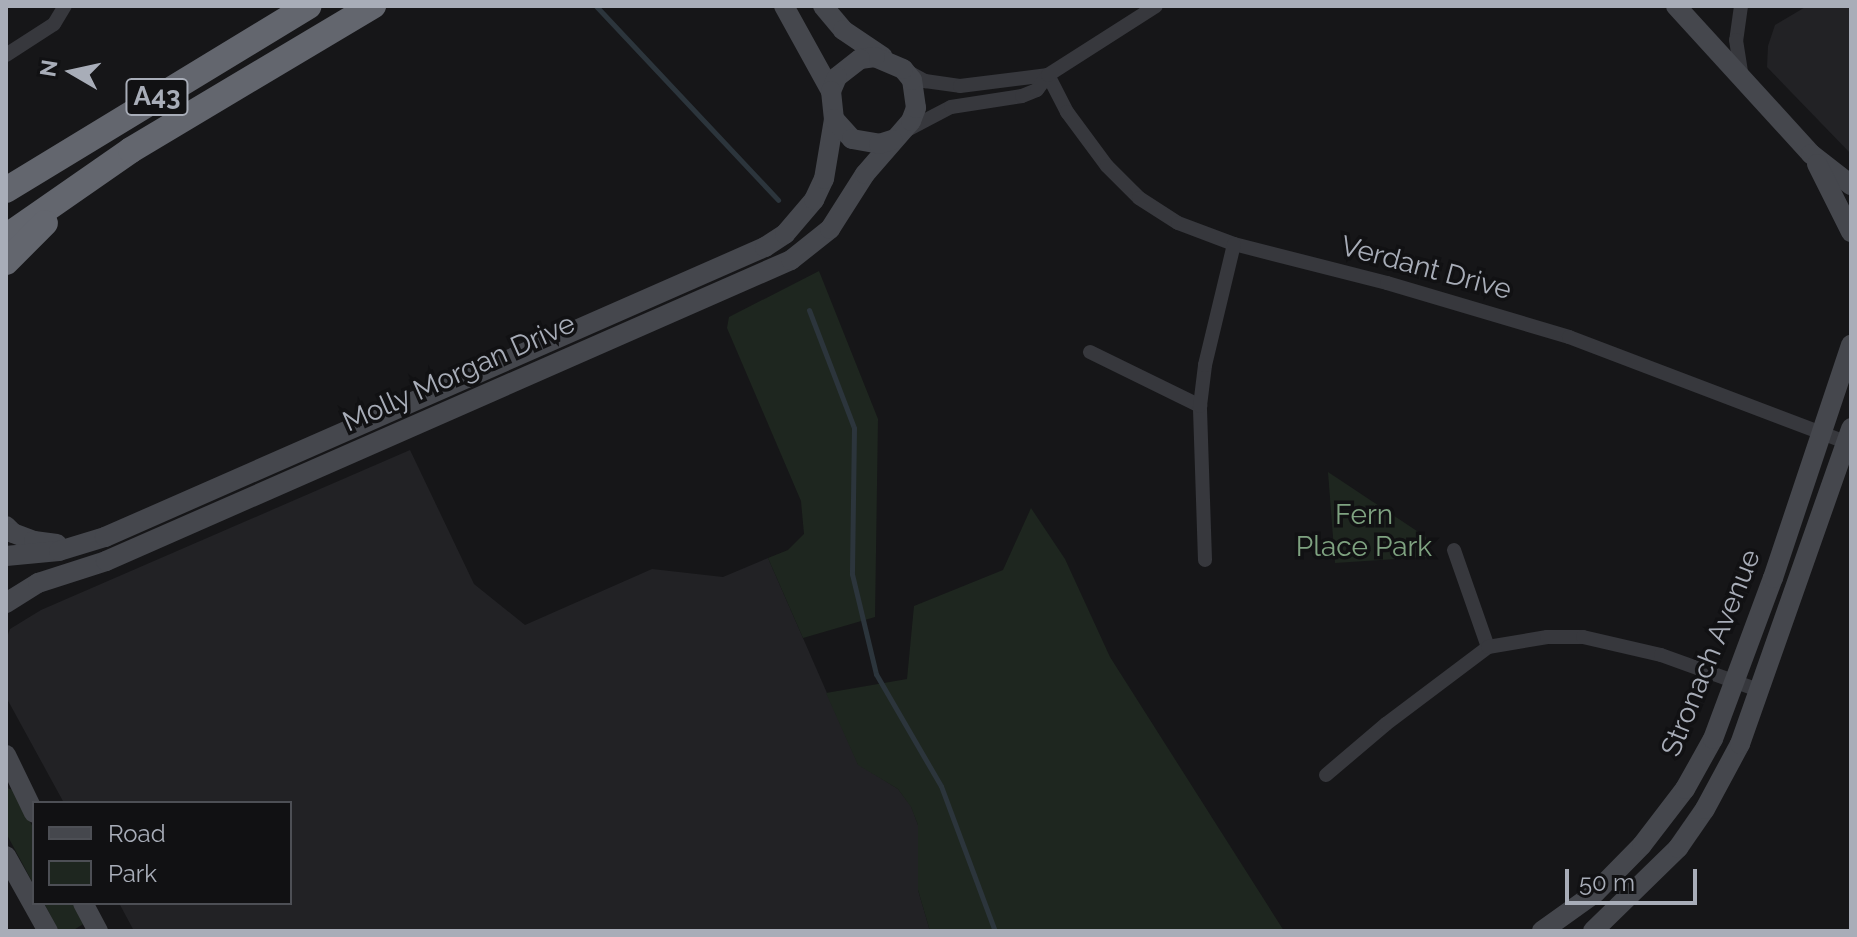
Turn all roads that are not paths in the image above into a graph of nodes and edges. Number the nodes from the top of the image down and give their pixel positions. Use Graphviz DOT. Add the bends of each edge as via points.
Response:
graph roads {
  1 [pos="65,6"];
  2 [pos="309,6"];
  3 [pos="373,6"];
  4 [pos="784,6"];
  5 [pos="823,6"];
  6 [pos="1156,6"];
  7 [pos="1678,6"];
  8 [pos="1741,6"];
  9 [pos="6,55"];
  10 [pos="896,65"];
  11 [pos="1048,75"];
  12 [pos="1743,78"];
  13 [pos="831,91"];
  14 [pos="834,119"];
  15 [pos="898,136"];
  16 [pos="1811,154"];
  17 [pos="80,185"];
  18 [pos="1851,185"];
  19 [pos="6,190"];
  20 [pos="1851,232"];
  21 [pos="6,237"];
  22 [pos="1234,244"];
  23 [pos="6,262"];
  24 [pos="1851,345"];
  25 [pos="1090,352"];
  26 [pos="1200,406"];
  27 [pos="1822,433"];
  28 [pos="1848,435"];
  29 [pos="6,526"];
  30 [pos="83,545"];
  31 [pos="1454,550"];
  32 [pos="6,556"];
  33 [pos="1205,560"];
  34 [pos="6,603"];
  35 [pos="1488,647"];
  36 [pos="1736,683"];
  37 [pos="1761,691"];
  38 [pos="6,755"];
  39 [pos="1326,775"];
  40 [pos="32,809"];
  41 [pos="6,856"];
  42 [pos="32,902"];
  43 [pos="33,905"];
  44 [pos="84,905"];
  45 [pos="48,931"];
  46 [pos="98,931"];
  47 [pos="1542,931"];
  48 [pos="1593,931"];
  1 -- 9 [label="street" via="54,24"];
  2 -- 19 [label="highway, A43"];
  3 -- 17 [label="highway, A43"];
  4 -- 13 [label="street"];
  5 -- 10 [label="street" via="843,30"];
  6 -- 11 [label="street, Molly Morgan Drive"];
  7 -- 12 [label="street"];
  8 -- 12 [label="street" via="1736,40"];
  10 -- 11 [label="street, Molly Morgan Drive" via="925,81 960,86"];
  10 -- 13 [label="street, Molly Morgan Drive" via="875,57 847,66"];
  10 -- 15 [label="street, Molly Morgan Drive" via="916,95 916,108"];
  11 -- 15 [label="street, Molly Morgan Drive" via="1037,90 951,107"];
  11 -- 22 [label="street, Verdant Drive" via="1075,123 1139,198 1178,223"];
  12 -- 16 [label="street"];
  13 -- 14 [label="street, Molly Morgan Drive"];
  14 -- 15 [label="street, Molly Morgan Drive" via="852,139 865,143"];
  14 -- 30 [label="street, Molly Morgan Drive" via="824,179 814,200 785,234 765,247"];
  15 -- 34 [label="street, Molly Morgan Drive" via="848,197 830,229 791,260 116,557 38,583"];
  16 -- 18 [label="street"];
  16 -- 20 [label="street"];
  17 -- 21 [label="highway, A43"];
  17 -- 23 [label="highway"];
  22 -- 26 [label="street"];
  22 -- 27 [label="street, Verdant Drive" via="1569,337"];
  24 -- 27 [label="street, Stronach Avenue"];
  25 -- 26 [label="street"];
  26 -- 33 [label="street"];
  27 -- 28 [label="street, Verdant Drive"];
  27 -- 36 [label="street, Stronach Avenue"];
  28 -- 37 [label="street, Stronach Avenue"];
  29 -- 30 [label="street" via="34,541"];
  30 -- 32 [label="street, Molly Morgan Drive"];
  31 -- 35 [label="street"];
  35 -- 36 [label="street" via="1583,637 1661,655"];
  35 -- 39 [label="street"];
  36 -- 37 [label="street"];
  36 -- 47 [label="street, Stronach Avenue" via="1685,789 1642,845 1595,893"];
  37 -- 48 [label="street, Stronach Avenue" via="1740,744 1678,848"];
  38 -- 40 [label="street"];
  41 -- 42 [label="street"];
  43 -- 45 [label="street"];
  44 -- 46 [label="street"];
}
